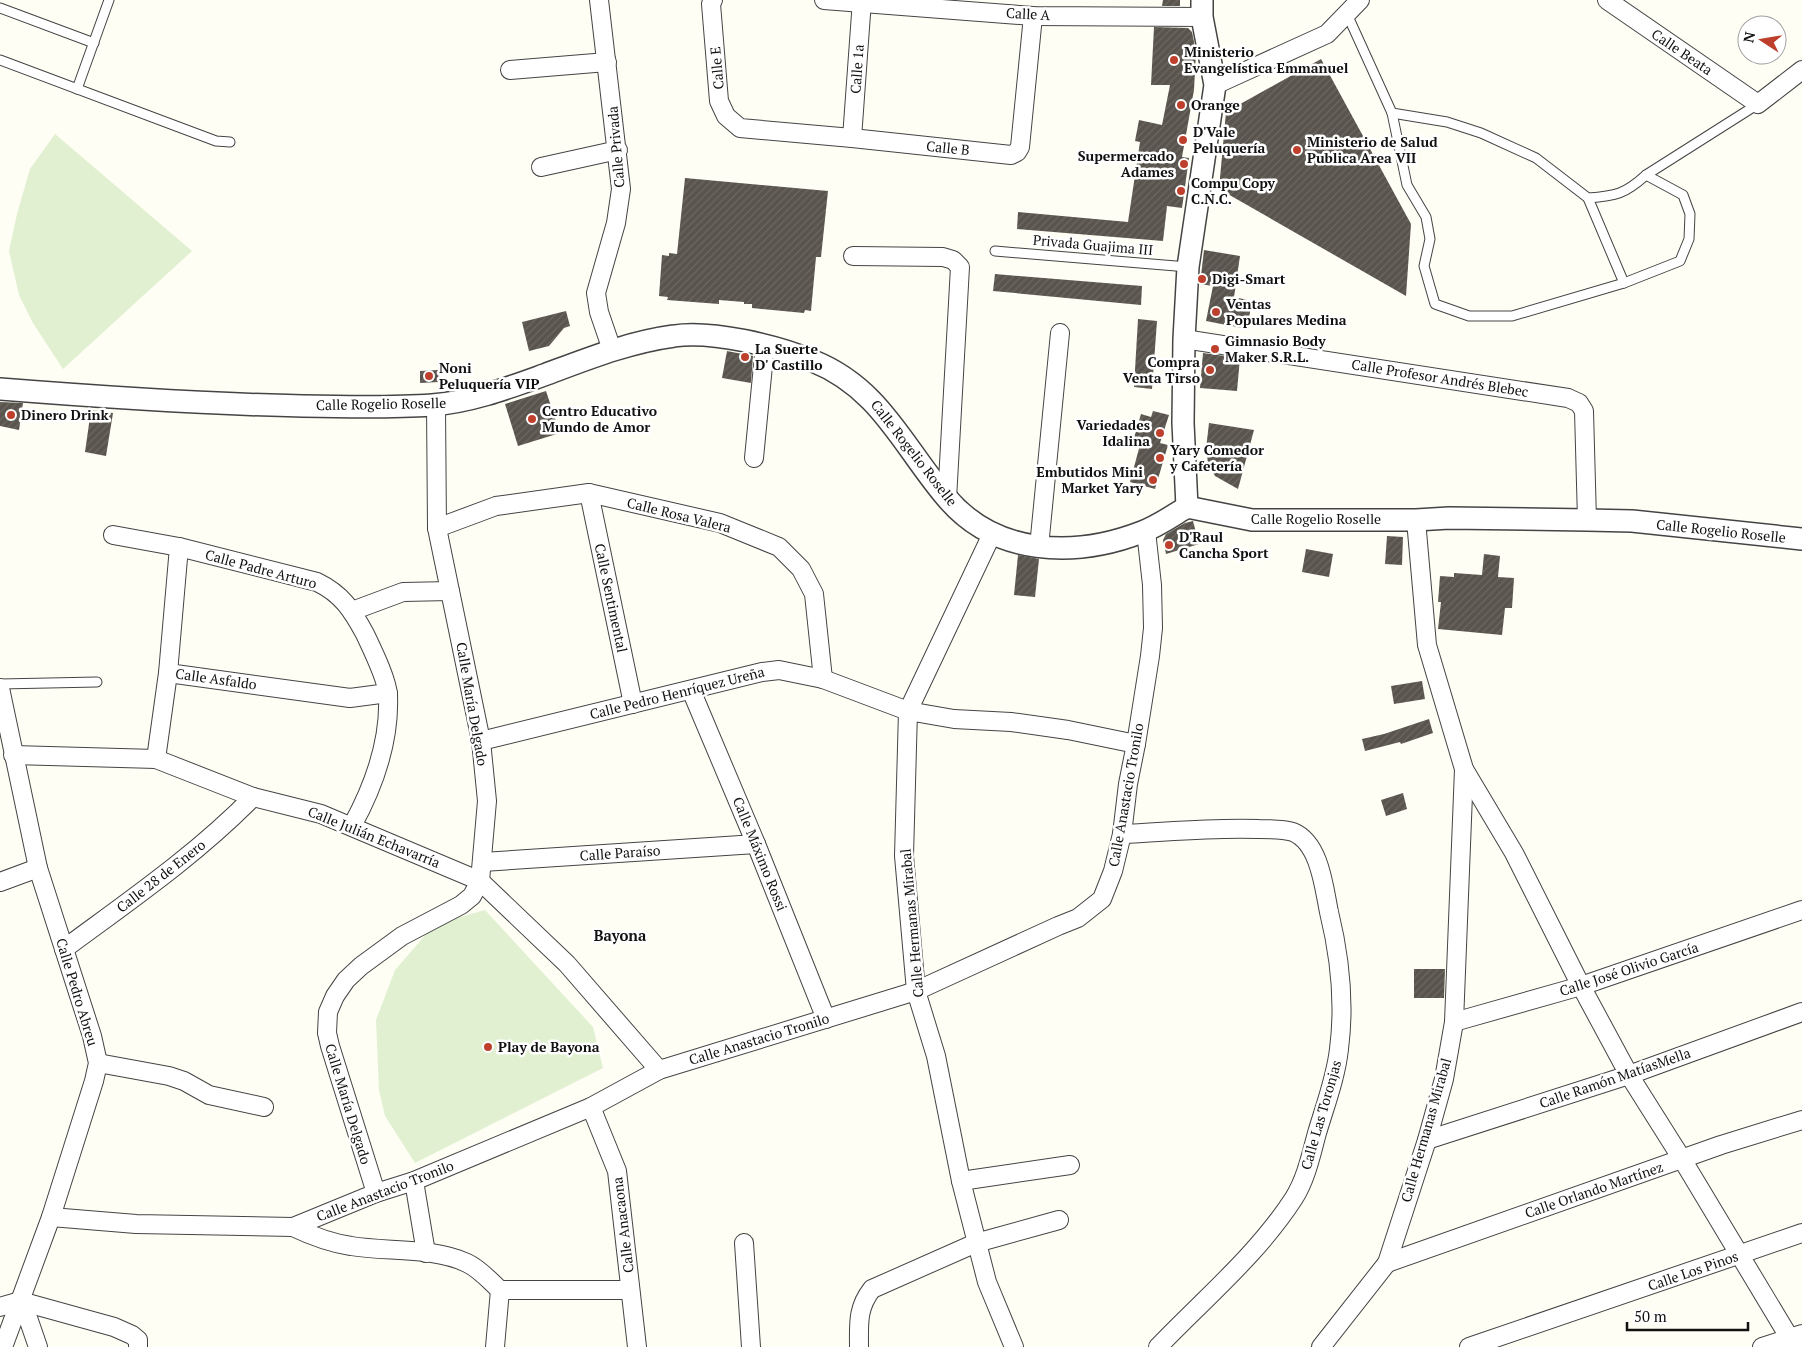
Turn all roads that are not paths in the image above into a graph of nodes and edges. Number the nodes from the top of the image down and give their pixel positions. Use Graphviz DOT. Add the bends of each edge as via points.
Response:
graph roads {
  1 [pos="109,0"];
  2 [pos="599,0"];
  3 [pos="713,0"];
  4 [pos="824,0"];
  5 [pos="1360,0"];
  6 [pos="1607,0"];
  7 [pos="862,1"];
  8 [pos="0,8"];
  9 [pos="1202,9"];
  10 [pos="1347,14"];
  11 [pos="1034,16"];
  12 [pos="94,43"];
  13 [pos="0,60"];
  14 [pos="607,62"];
  15 [pos="510,70"];
  16 [pos="1802,70"];
  17 [pos="1215,85"];
  18 [pos="77,89"];
  19 [pos="1758,104"];
  20 [pos="1392,113"];
  21 [pos="740,128"];
  22 [pos="852,138"];
  23 [pos="230,142"];
  24 [pos="618,150"];
  25 [pos="541,168"];
  26 [pos="1646,175"];
  27 [pos="1588,198"];
  28 [pos="995,251"];
  29 [pos="853,256"];
  30 [pos="1188,267"];
  31 [pos="1624,283"];
  32 [pos="1060,333"];
  33 [pos="1184,339"];
  34 [pos="764,345"];
  35 [pos="612,350"];
  36 [pos="0,389"];
  37 [pos="436,405"];
  38 [pos="754,458"];
  39 [pos="588,493"];
  40 [pos="947,499"];
  41 [pos="1187,507"];
  42 [pos="1416,520"];
  43 [pos="1587,520"];
  44 [pos="437,528"];
  45 [pos="1146,531"];
  46 [pos="992,534"];
  47 [pos="113,535"];
  48 [pos="1802,539"];
  49 [pos="179,547"];
  50 [pos="1039,547"];
  51 [pos="450,592"];
  52 [pos="352,611"];
  53 [pos="168,674"];
  54 [pos="823,678"];
  55 [pos="97,682"];
  56 [pos="0,684"];
  57 [pos="0,688"];
  58 [pos="692,690"];
  59 [pos="388,693"];
  60 [pos="632,704"];
  61 [pos="908,711"];
  62 [pos="481,741"];
  63 [pos="1136,744"];
  64 [pos="13,755"];
  65 [pos="156,759"];
  66 [pos="1464,769"];
  67 [pos="253,797"];
  68 [pos="352,826"];
  69 [pos="1122,834"];
  70 [pos="756,844"];
  71 [pos="483,862"];
  72 [pos="38,868"];
  73 [pos="480,881"];
  74 [pos="0,882"];
  75 [pos="1802,910"];
  76 [pos="64,949"];
  77 [pos="1580,986"];
  78 [pos="916,991"];
  79 [pos="1802,1012"];
  80 [pos="826,1019"];
  81 [pos="1454,1022"];
  82 [pos="98,1063"];
  83 [pos="659,1070"];
  84 [pos="1629,1075"];
  85 [pos="264,1107"];
  86 [pos="591,1107"];
  87 [pos="1802,1120"];
  88 [pos="1427,1140"];
  89 [pos="1682,1159"];
  90 [pos="1070,1165"];
  91 [pos="414,1181"];
  92 [pos="961,1181"];
  93 [pos="376,1193"];
  94 [pos="51,1217"];
  95 [pos="1059,1220"];
  96 [pos="293,1228"];
  97 [pos="1802,1233"];
  98 [pos="744,1243"];
  99 [pos="976,1243"];
  100 [pos="426,1253"];
  101 [pos="1740,1255"];
  102 [pos="1387,1263"];
  103 [pos="500,1290"];
  104 [pos="630,1290"];
  105 [pos="20,1300"];
  106 [pos="0,1308"];
  107 [pos="1793,1341"];
  108 [pos="3,1347"];
  109 [pos="38,1347"];
  110 [pos="138,1347"];
  111 [pos="495,1347"];
  112 [pos="637,1347"];
  113 [pos="751,1347"];
  114 [pos="859,1347"];
  115 [pos="1014,1347"];
  116 [pos="1158,1347"];
  117 [pos="1320,1347"];
  118 [pos="1469,1347"];
  119 [pos="1762,1347"];
  1 -- 12 [label="lane"];
  2 -- 14 [label="street, Calle Privada"];
  3 -- 21 [label="street, Calle E" via="719,101 726,116"];
  4 -- 7 [label="street, Calle A"];
  5 -- 10 [label="street"];
  6 -- 19 [label="street, Calle Beata"];
  7 -- 11 [label="street, Calle A"];
  7 -- 22 [label="street, Calle 1a"];
  8 -- 12 [label="lane"];
  9 -- 11 [label="street, Calle A"];
  9 -- 17 [label="street"];
  10 -- 17 [label="street" via="1327,34"];
  10 -- 20 [label="lane"];
  11 -- 22 [label="street, Calle B" via="1017,152 1011,155"];
  12 -- 18 [label="lane"];
  13 -- 18 [label="lane"];
  14 -- 15 [label="street"];
  14 -- 24 [label="street, Calle Privada"];
  16 -- 19 [label="street"];
  17 -- 30 [label="street"];
  18 -- 23 [label="lane" via="216,141"];
  19 -- 26 [label="lane"];
  20 -- 27 [label="lane" via="1447,122 1481,133 1536,158"];
  20 -- 31 [label="lane" via="1407,185 1426,217 1430,239 1424,266 1435,304 1470,316 1512,316"];
  21 -- 22 [label="street, Calle B"];
  24 -- 25 [label="street"];
  24 -- 35 [label="street, Calle Privada" via="621,189 596,293"];
  26 -- 27 [label="lane" via="1632,188 1613,196"];
  26 -- 31 [label="lane" via="1683,195 1690,214 1689,239 1680,260"];
  27 -- 31 [label="lane"];
  28 -- 30 [label="lane, Privada Guajima III"];
  29 -- 40 [label="street" via="943,257 953,260 960,268"];
  30 -- 33 [label="street"];
  32 -- 50 [label="street"];
  33 -- 41 [label="street"];
  33 -- 43 [label="street, Calle Profesor Andrés Blebec" via="1579,402 1584,411"];
  34 -- 35 [label="street, Calle Rogelio Roselle" via="709,336 677,335"];
  34 -- 38 [label="street"];
  34 -- 40 [label="street, Calle Rogelio Roselle" via="829,367 847,378 875,402"];
  35 -- 37 [label="street, Calle Rogelio Roselle" via="483,395"];
  36 -- 37 [label="street, Calle Rogelio Roselle" via="241,404"];
  37 -- 44 [label="street, Calle María Delgado"];
  39 -- 44 [label="street, Calle Rosa Valera" via="496,506"];
  39 -- 54 [label="street, Calle Rosa Valera" via="720,523 779,547 801,569 814,594"];
  39 -- 60 [label="street, Calle Sentimental"];
  40 -- 46 [label="street, Calle Rogelio Roselle" via="966,517"];
  41 -- 42 [label="street, Calle Rogelio Roselle" via="1252,520"];
  41 -- 45 [label="street, Calle Rogelio Roselle"];
  42 -- 43 [label="street, Calle Rogelio Roselle"];
  42 -- 66 [label="street" via="1427,645"];
  43 -- 48 [label="street, Calle Rogelio Roselle" via="1632,521"];
  44 -- 51 [label="street, Calle María Delgado"];
  45 -- 50 [label="street, Calle Rogelio Roselle" via="1107,544 1080,548"];
  45 -- 63 [label="street, Calle Anastacio Tronilo" via="1152,585 1152,628"];
  46 -- 50 [label="street, Calle Rogelio Roselle"];
  46 -- 61 [label="street, Calle Hermanas Mirabal"];
  47 -- 49 [label="street, Calle Padre Arturo"];
  49 -- 52 [label="street, Calle Padre Arturo" via="317,582 334,592"];
  49 -- 53 [label="street, Calle Asfaldo"];
  51 -- 52 [label="street" via="403,592"];
  51 -- 62 [label="street, Calle María Delgado"];
  52 -- 59 [label="street, Calle Padre Arturo" via="376,656"];
  53 -- 59 [label="street, Calle Asfaldo" via="350,698"];
  53 -- 65 [label="street"];
  54 -- 58 [label="street, Calle Pedro Henríquez Ureña" via="778,670"];
  54 -- 61 [label="street, Calle Pedro Henríquez Ureña"];
  55 -- 56 [label="lane"];
  57 -- 64 [label="street, Calle Pedro Abreu"];
  58 -- 60 [label="street, Calle Pedro Henríquez Ureña"];
  58 -- 70 [label="street, Calle Máximo Rossi"];
  59 -- 68 [label="street, Calle Padre Arturo" via="385,735 376,771 367,799"];
  60 -- 62 [label="street, Calle Pedro Henríquez Ureña"];
  61 -- 63 [label="street, Calle Pedro Henríquez Ureña" via="954,719 1068,730"];
  61 -- 78 [label="street, Calle Hermanas Mirabal" via="904,856"];
  62 -- 71 [label="street, Calle María Delgado" via="487,801"];
  63 -- 69 [label="street, Calle Anastacio Tronilo"];
  64 -- 65 [label="street, Calle Julián Echavarría"];
  64 -- 72 [label="street, Calle Pedro Abreu"];
  65 -- 67 [label="street, Calle Julián Echavarría"];
  66 -- 77 [label="street" via="1514,853"];
  66 -- 81 [label="street, Calle Hermanas Mirabal"];
  67 -- 68 [label="street, Calle Julián Echavarría" via="300,808"];
  67 -- 76 [label="street, Calle 28 de Enero" via="224,827"];
  68 -- 73 [label="street, Calle Julián Echavarría"];
  69 -- 78 [label="street, Calle Anastacio Tronilo" via="1108,886 1102,899 1090,909 1078,918"];
  69 -- 116 [label="street, Calle Las Toronjas" via="1242,828 1293,832 1317,857 1334,932 1341,984 1342,1019 1334,1076 1295,1197 1268,1235"];
  70 -- 71 [label="street, Calle Paraíso"];
  70 -- 80 [label="street, Calle Máximo Rossi"];
  71 -- 73 [label="street, Calle María Delgado"];
  72 -- 74 [label="street"];
  72 -- 76 [label="street, Calle Pedro Abreu"];
  73 -- 83 [label="street, Calle Julián Echavarría" via="567,964"];
  73 -- 93 [label="street, Calle María Delgado" via="472,896 461,905 402,936 361,966 340,988 328,1012 330,1046"];
  75 -- 77 [label="street, Calle José Olivio García"];
  76 -- 82 [label="street, Calle Pedro Abreu"];
  77 -- 81 [label="street, Calle José Olivio García"];
  77 -- 84 [label="street"];
  78 -- 80 [label="street, Calle Anastacio Tronilo"];
  78 -- 92 [label="street, Calle Hermanas Mirabal" via="936,1056"];
  79 -- 84 [label="street, Calle Ramón MatíasMella"];
  80 -- 83 [label="street, Calle Anastacio Tronilo"];
  81 -- 88 [label="street, Calle Hermanas Mirabal" via="1444,1079"];
  82 -- 85 [label="street" via="169,1076 184,1080 209,1095"];
  82 -- 94 [label="street, Calle Pedro Abreu"];
  83 -- 86 [label="street, Calle Anastacio Tronilo"];
  84 -- 88 [label="street, Calle Ramón MatíasMella"];
  84 -- 89 [label="street"];
  86 -- 91 [label="street, Calle Anastacio Tronilo"];
  86 -- 104 [label="street, Calle Anacaona" via="617,1172"];
  87 -- 89 [label="street, Calle Orlando Martínez"];
  88 -- 102 [label="street, Calle Hermanas Mirabal"];
  89 -- 101 [label="street"];
  89 -- 102 [label="street, Calle Orlando Martínez"];
  90 -- 92 [label="street"];
  91 -- 93 [label="street, Calle Anastacio Tronilo"];
  91 -- 100 [label="street"];
  92 -- 99 [label="street, Calle Hermanas Mirabal"];
  93 -- 96 [label="street, Calle Anastacio Tronilo"];
  94 -- 96 [label="street, Calle Anastacio Tronilo" via="136,1224"];
  94 -- 105 [label="street, Calle Pedro Abreu"];
  95 -- 99 [label="street"];
  96 -- 100 [label="street" via="323,1240 351,1246"];
  97 -- 101 [label="street, Calle Los Pinos"];
  98 -- 113 [label="street"];
  99 -- 114 [label="street" via="872,1289 860,1309"];
  99 -- 115 [label="street, Calle Hermanas Mirabal" via="987,1282"];
  100 -- 103 [label="street" via="468,1264"];
  101 -- 107 [label="street"];
  101 -- 118 [label="street, Calle Los Pinos"];
  102 -- 117 [label="street, Calle Hermanas Mirabal"];
  103 -- 104 [label="street"];
  103 -- 111 [label="street"];
  104 -- 112 [label="street, Calle Anacaona"];
  105 -- 106 [label="street"];
  105 -- 108 [label="street, Calle Pedro Abreu"];
  105 -- 109 [label="street"];
  105 -- 110 [label="street" via="114,1327 138,1340"];
  107 -- 119 [label="street"];
}
